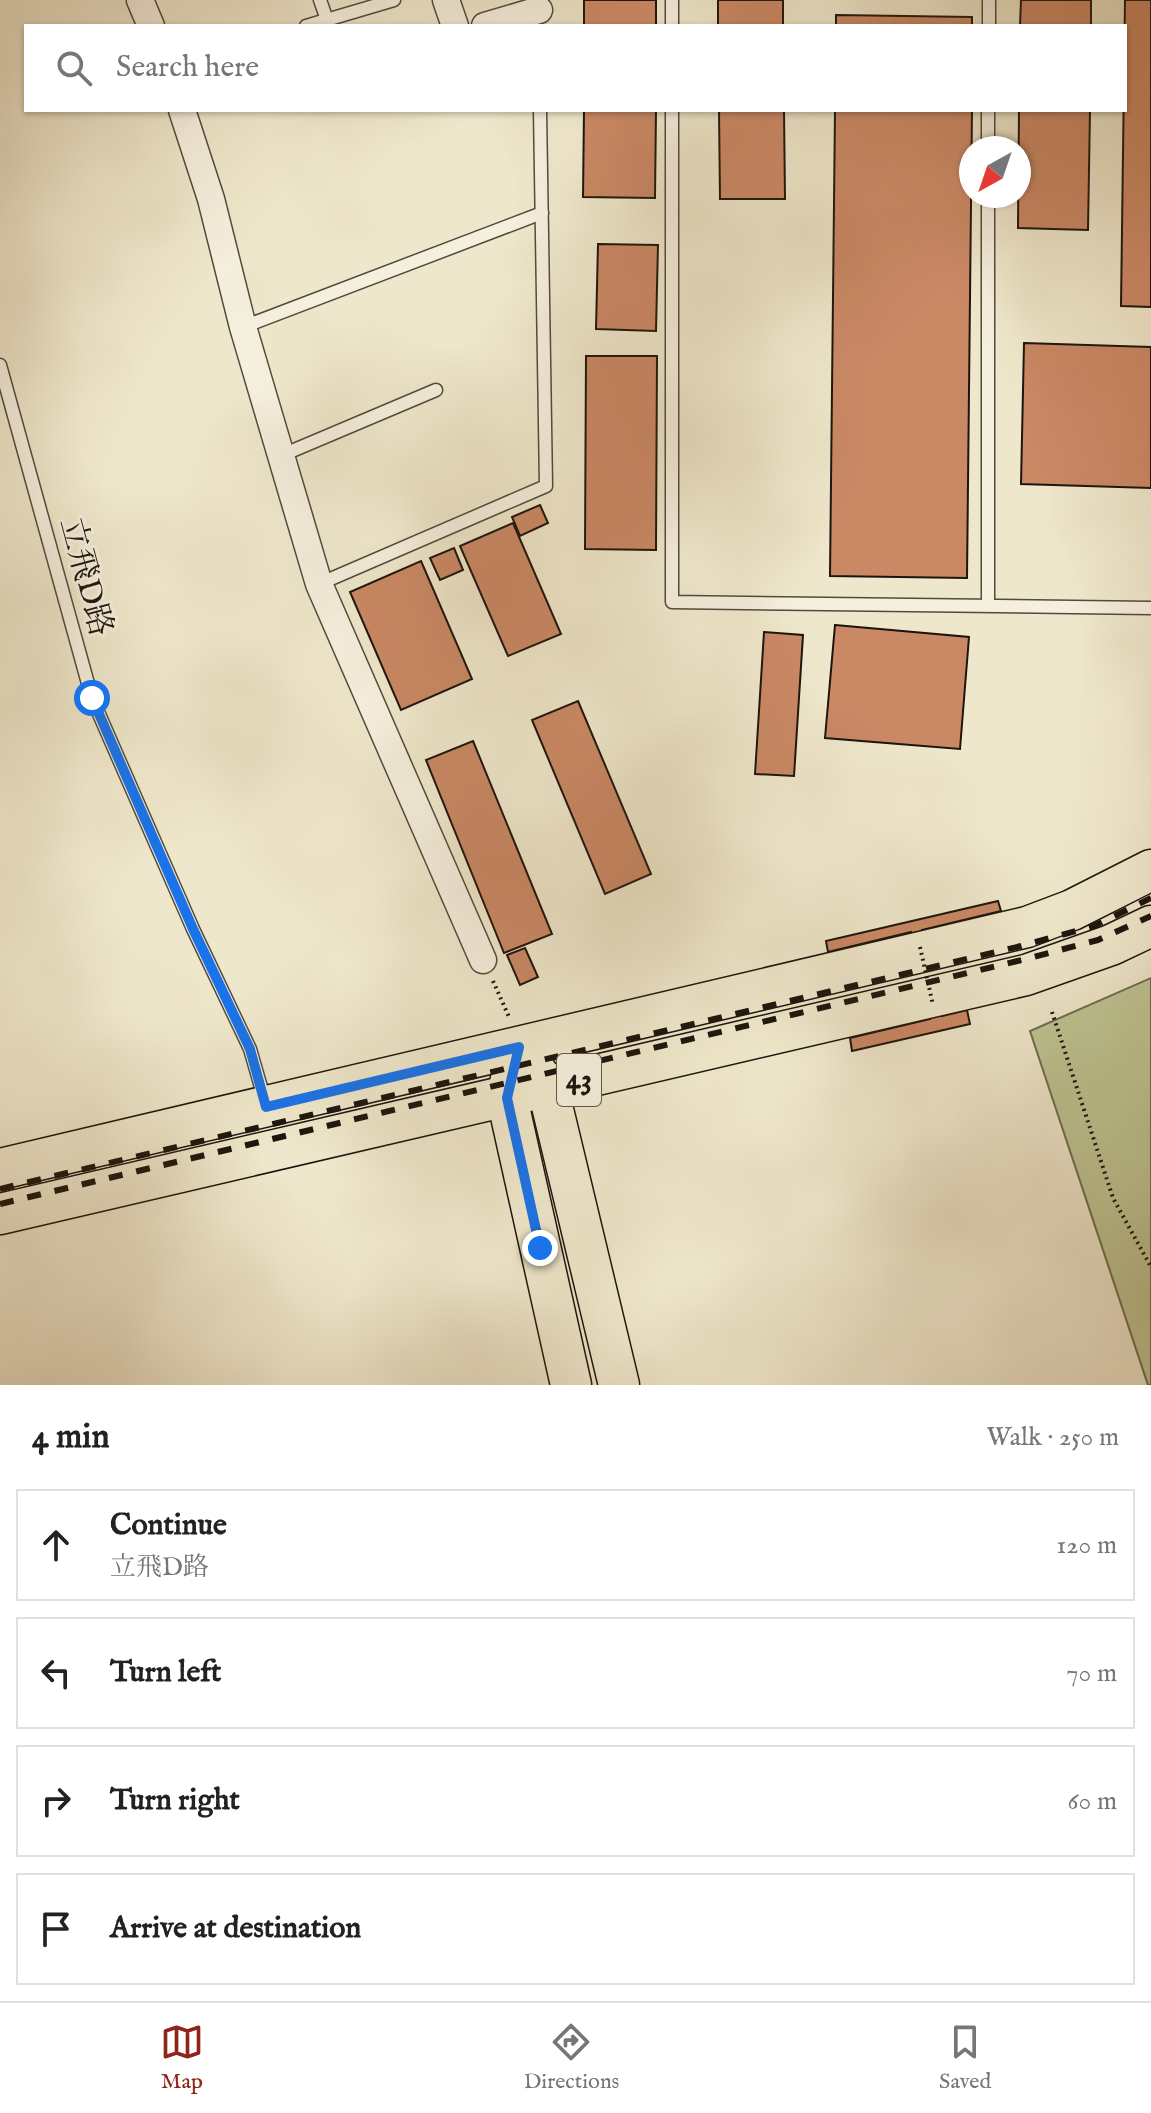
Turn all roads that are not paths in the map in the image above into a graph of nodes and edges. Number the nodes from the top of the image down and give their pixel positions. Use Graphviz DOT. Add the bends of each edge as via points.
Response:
graph roads {
  1 [pos="140,0"];
  2 [pos="320,0"];
  3 [pos="394,0"];
  4 [pos="446,0"];
  5 [pos="672,0"];
  6 [pos="989,0"];
  7 [pos="539,18"];
  8 [pos="327,20"];
  9 [pos="150,24"];
  10 [pos="313,24"];
  11 [pos="454,24"];
  12 [pos="498,24"];
  13 [pos="672,24"];
  14 [pos="989,24"];
  15 [pos="183,112"];
  16 [pos="540,112"];
  17 [pos="672,112"];
  18 [pos="988,112"];
  19 [pos="988,136"];
  20 [pos="988,208"];
  21 [pos="542,213"];
  22 [pos="243,327"];
  23 [pos="0,365"];
  24 [pos="436,390"];
  25 [pos="280,456"];
  26 [pos="319,584"];
  27 [pos="988,603"];
  28 [pos="1151,608"];
  29 [pos="1151,870"];
  30 [pos="1151,926"];
  31 [pos="483,960"];
  32 [pos="515,1035"];
  33 [pos="548,1089"];
  34 [pos="507,1098"];
  35 [pos="266,1107"];
  36 [pos="0,1169"];
  37 [pos="0,1214"];
  38 [pos="571,1385"];
  39 [pos="619,1385"];
  1 -- 9 [label="street"];
  2 -- 8 [label="lane"];
  3 -- 8 [label="lane"];
  4 -- 11 [label="street"];
  5 -- 13 [label="lane"];
  6 -- 14 [label="lane"];
  7 -- 12 [label="street"];
  8 -- 10 [label="lane"];
  15 -- 22 [label="street"];
  16 -- 21 [label="lane"];
  17 -- 27 [label="lane" via="672,602"];
  18 -- 19 [label="lane"];
  20 -- 27 [label="lane"];
  21 -- 22 [label="lane"];
  21 -- 26 [label="lane" via="546,486"];
  22 -- 25 [label="street"];
  23 -- 35 [label="lane, 立飛D路" via="92,698 250,1049"];
  24 -- 25 [label="lane"];
  25 -- 26 [label="street"];
  26 -- 31 [label="street"];
  27 -- 28 [label="lane"];
  29 -- 32 [label="main road, 43" via="1027,927"];
  30 -- 33 [label="main road, 43" via="1026,975"];
  32 -- 33 [label="main road, 43"];
  32 -- 34 [label="main road, 43"];
  32 -- 35 [label="main road, 43"];
  33 -- 34 [label="main road, 43"];
  33 -- 39 [label="main road, 43"];
  34 -- 37 [label="main road, 43"];
  34 -- 38 [label="main road, 43"];
  35 -- 36 [label="main road, 43"];
}
